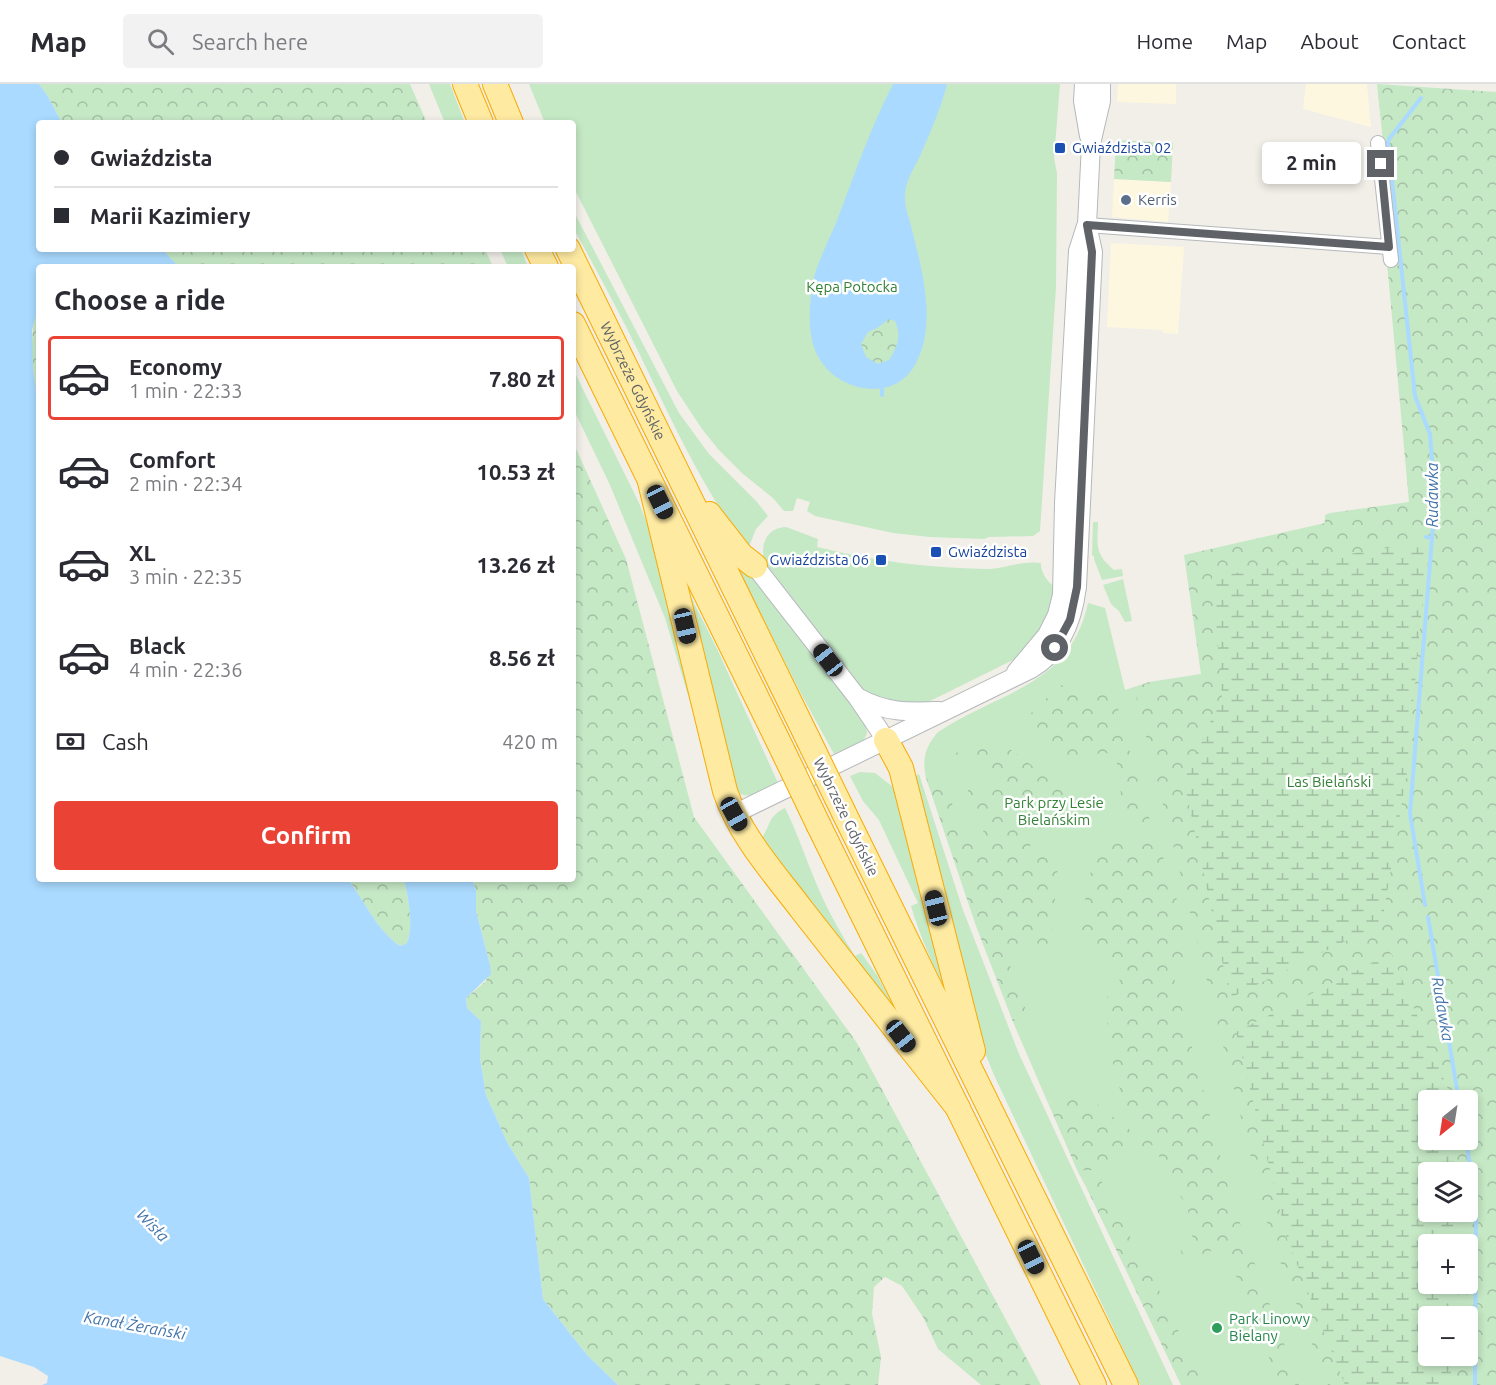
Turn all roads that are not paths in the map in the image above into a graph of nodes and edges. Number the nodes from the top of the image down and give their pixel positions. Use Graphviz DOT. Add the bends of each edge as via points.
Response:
graph roads {
  1 [pos="465,84"];
  2 [pos="495,84"];
  3 [pos="1084,84"];
  4 [pos="1101,84"];
  5 [pos="480,120"];
  6 [pos="510,120"];
  7 [pos="1378,143"];
  8 [pos="1090,144"];
  9 [pos="1087,225"];
  10 [pos="576,265"];
  11 [pos="576,330"];
  12 [pos="676,471"];
  13 [pos="650,482"];
  14 [pos="1079,522"];
  15 [pos="1064,538"];
  16 [pos="755,566"];
  17 [pos="1010,678"];
  18 [pos="857,697"];
  19 [pos="944,711"];
  20 [pos="886,740"];
  21 [pos="734,814"];
  22 [pos="984,1097"];
  23 [pos="958,1108"];
  24 [pos="1094,1385"];
  25 [pos="1126,1385"];
  1 -- 5 [label="highway"];
  2 -- 6 [label="highway"];
  3 -- 8 [label="street"];
  4 -- 8 [label="street" via="1101,101"];
  7 -- 9 [label="street" via="1390,253"];
  8 -- 9 [label="street"];
  9 -- 14 [label="street" via="1092,252"];
  9 -- 15 [label="street" via="1078,250"];
  10 -- 12 [label="highway, Wybrzeże Gdyńskie"];
  11 -- 13 [label="highway, Wybrzeże Gdyńskie"];
  12 -- 16 [label="highway" via="741,555"];
  12 -- 22 [label="highway, Wybrzeże Gdyńskie, bridge"];
  13 -- 21 [label="highway" via="725,791"];
  13 -- 23 [label="highway, Wybrzeże Gdyńskie, bridge"];
  14 -- 15 [label="street"];
  14 -- 17 [label="street" via="1077,587 1066,630 1040,663"];
  15 -- 17 [label="street" via="1063,586 1057,615 1047,635"];
  16 -- 18 [label="street"];
  17 -- 19 [label="street"];
  18 -- 19 [label="street" via="885,710"];
  18 -- 20 [label="street"];
  19 -- 20 [label="street"];
  20 -- 21 [label="street"];
  20 -- 22 [label="highway" via="900,768"];
  21 -- 23 [label="highway" via="750,841"];
  22 -- 25 [label="highway, Wybrzeże Gdyńskie"];
  23 -- 24 [label="highway, Wybrzeże Gdyńskie"];
}
